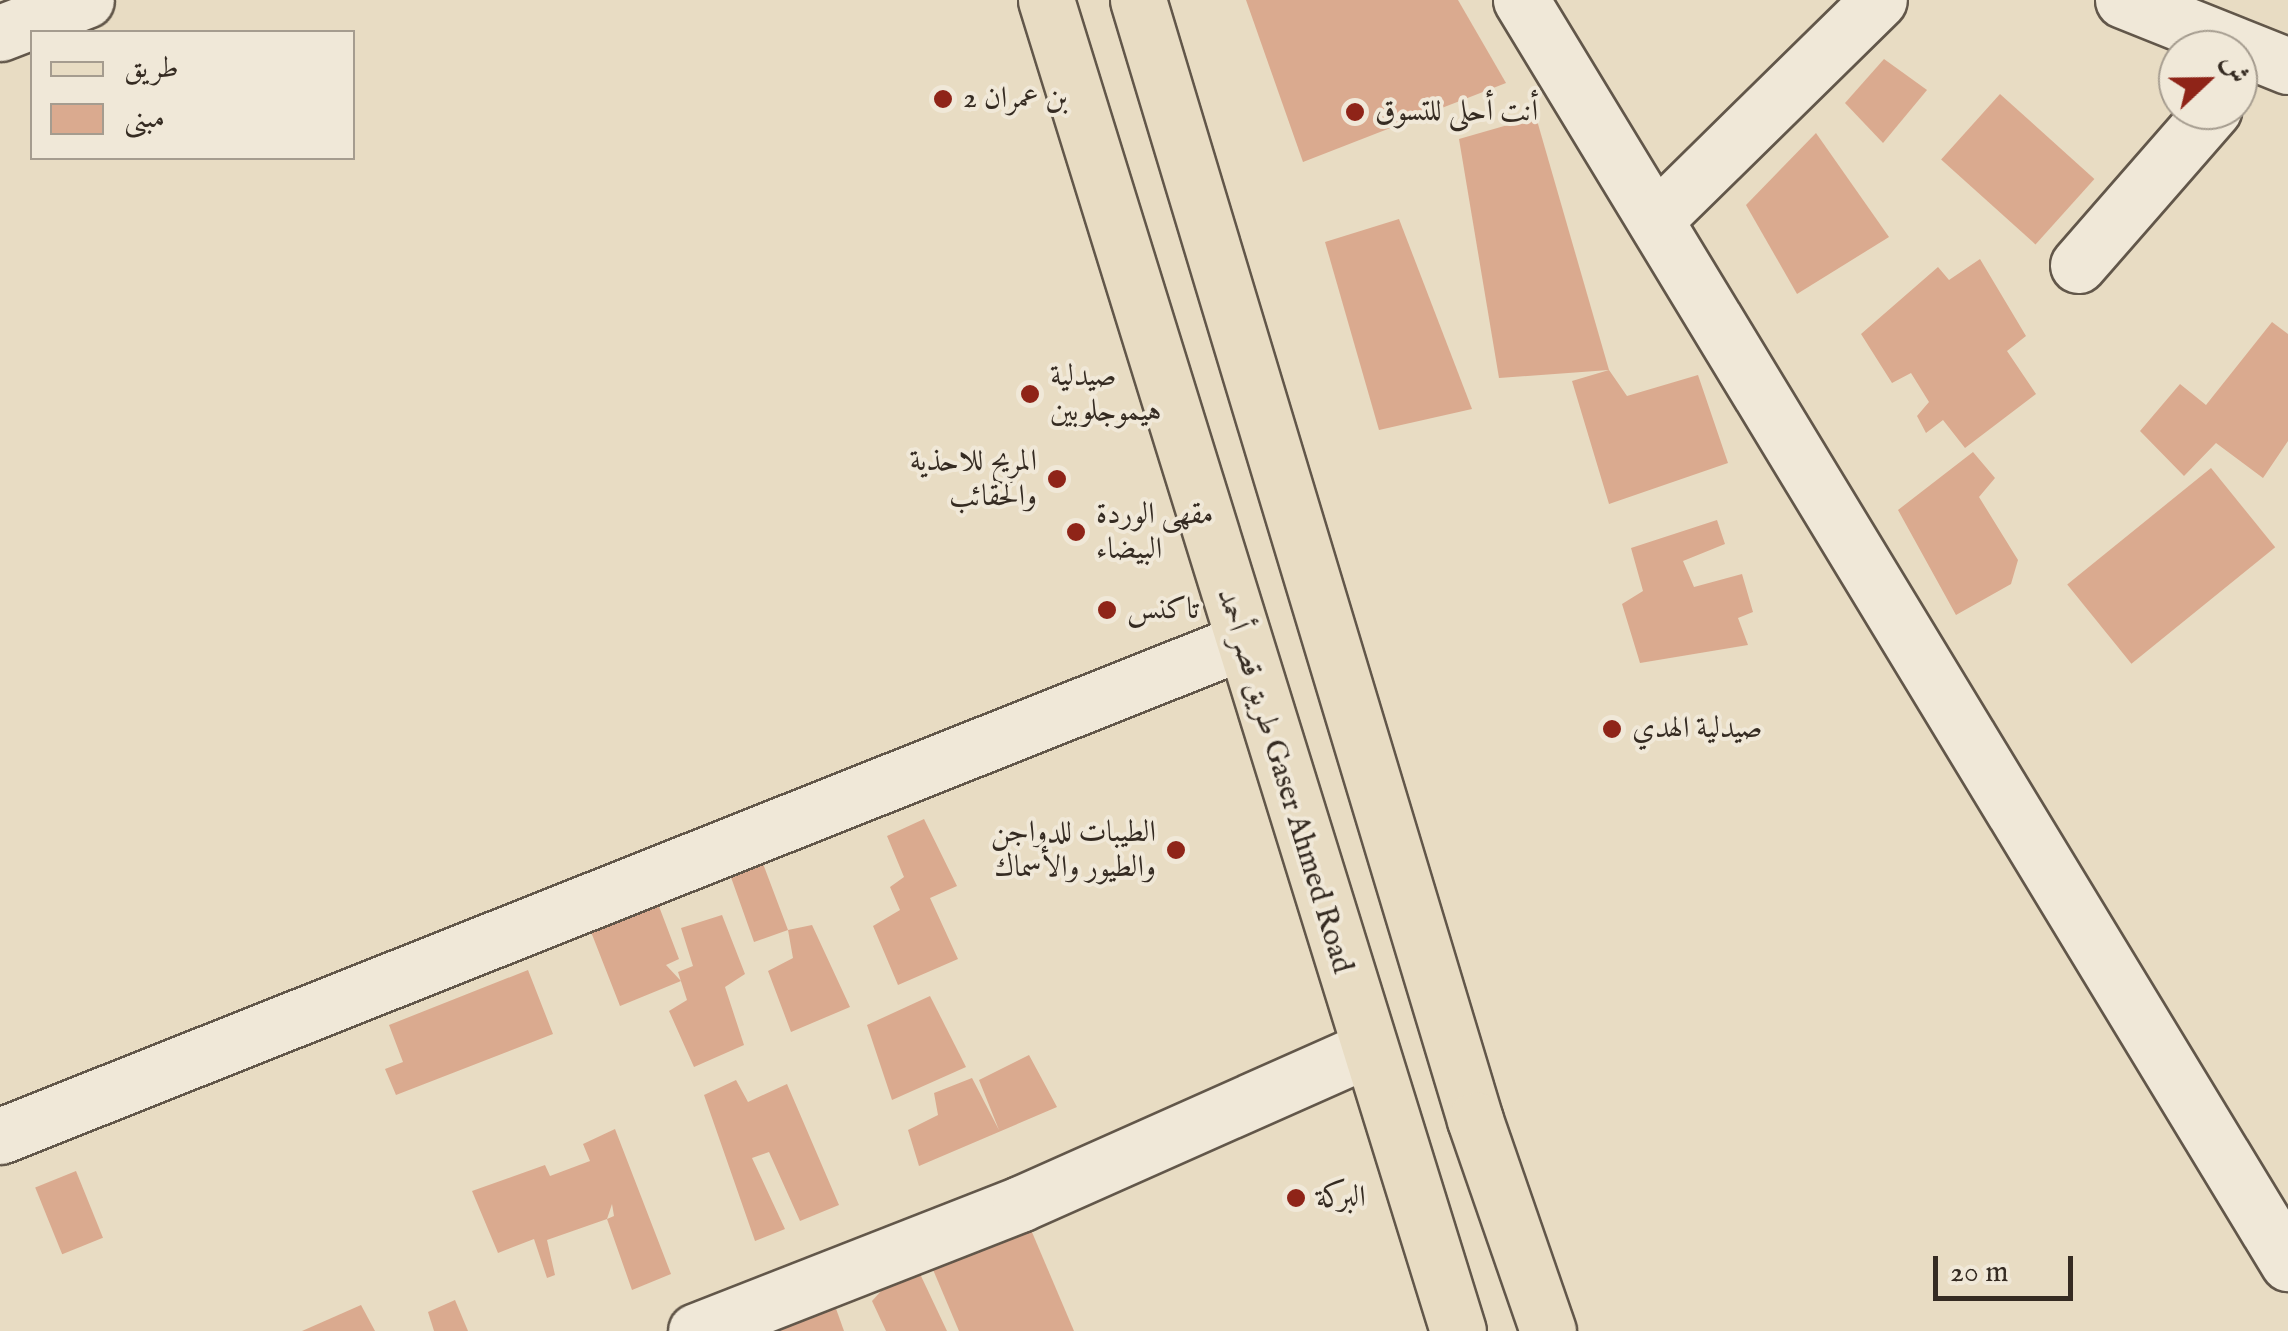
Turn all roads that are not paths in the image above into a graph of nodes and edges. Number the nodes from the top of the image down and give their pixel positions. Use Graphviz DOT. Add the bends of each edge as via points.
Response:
graph roads {
  1 [pos="86,0"];
  2 [pos="1046,0"];
  3 [pos="1138,0"];
  4 [pos="1522,0"];
  5 [pos="1879,0"];
  6 [pos="2123,0"];
  7 [pos="0,33"];
  8 [pos="2262,68"];
  9 [pos="2196,130"];
  10 [pos="1657,218"];
  11 [pos="2078,265"];
  12 [pos="1239,643"];
  13 [pos="1368,1049"];
  14 [pos="0,1136"];
  15 [pos="2288,1262"];
  16 [pos="1457,1329"];
  17 [pos="696,1331"];
  18 [pos="1548,1331"];
  1 -- 7 [label="street"];
  2 -- 12 [label="main road, طريق قصر أحمد Gaser Ahmed Road"];
  3 -- 18 [label="main road" via="1475,1120"];
  4 -- 10 [label="street"];
  5 -- 10 [label="street"];
  6 -- 8 [label="street"];
  9 -- 11 [label="street"];
  10 -- 15 [label="street"];
  12 -- 13 [label="main road, طريق قصر أحمد Gaser Ahmed Road"];
  12 -- 14 [label="street"];
  13 -- 16 [label="main road, طريق قصر أحمد Gaser Ahmed Road"];
  13 -- 17 [label="street" via="1020,1204"];
}
